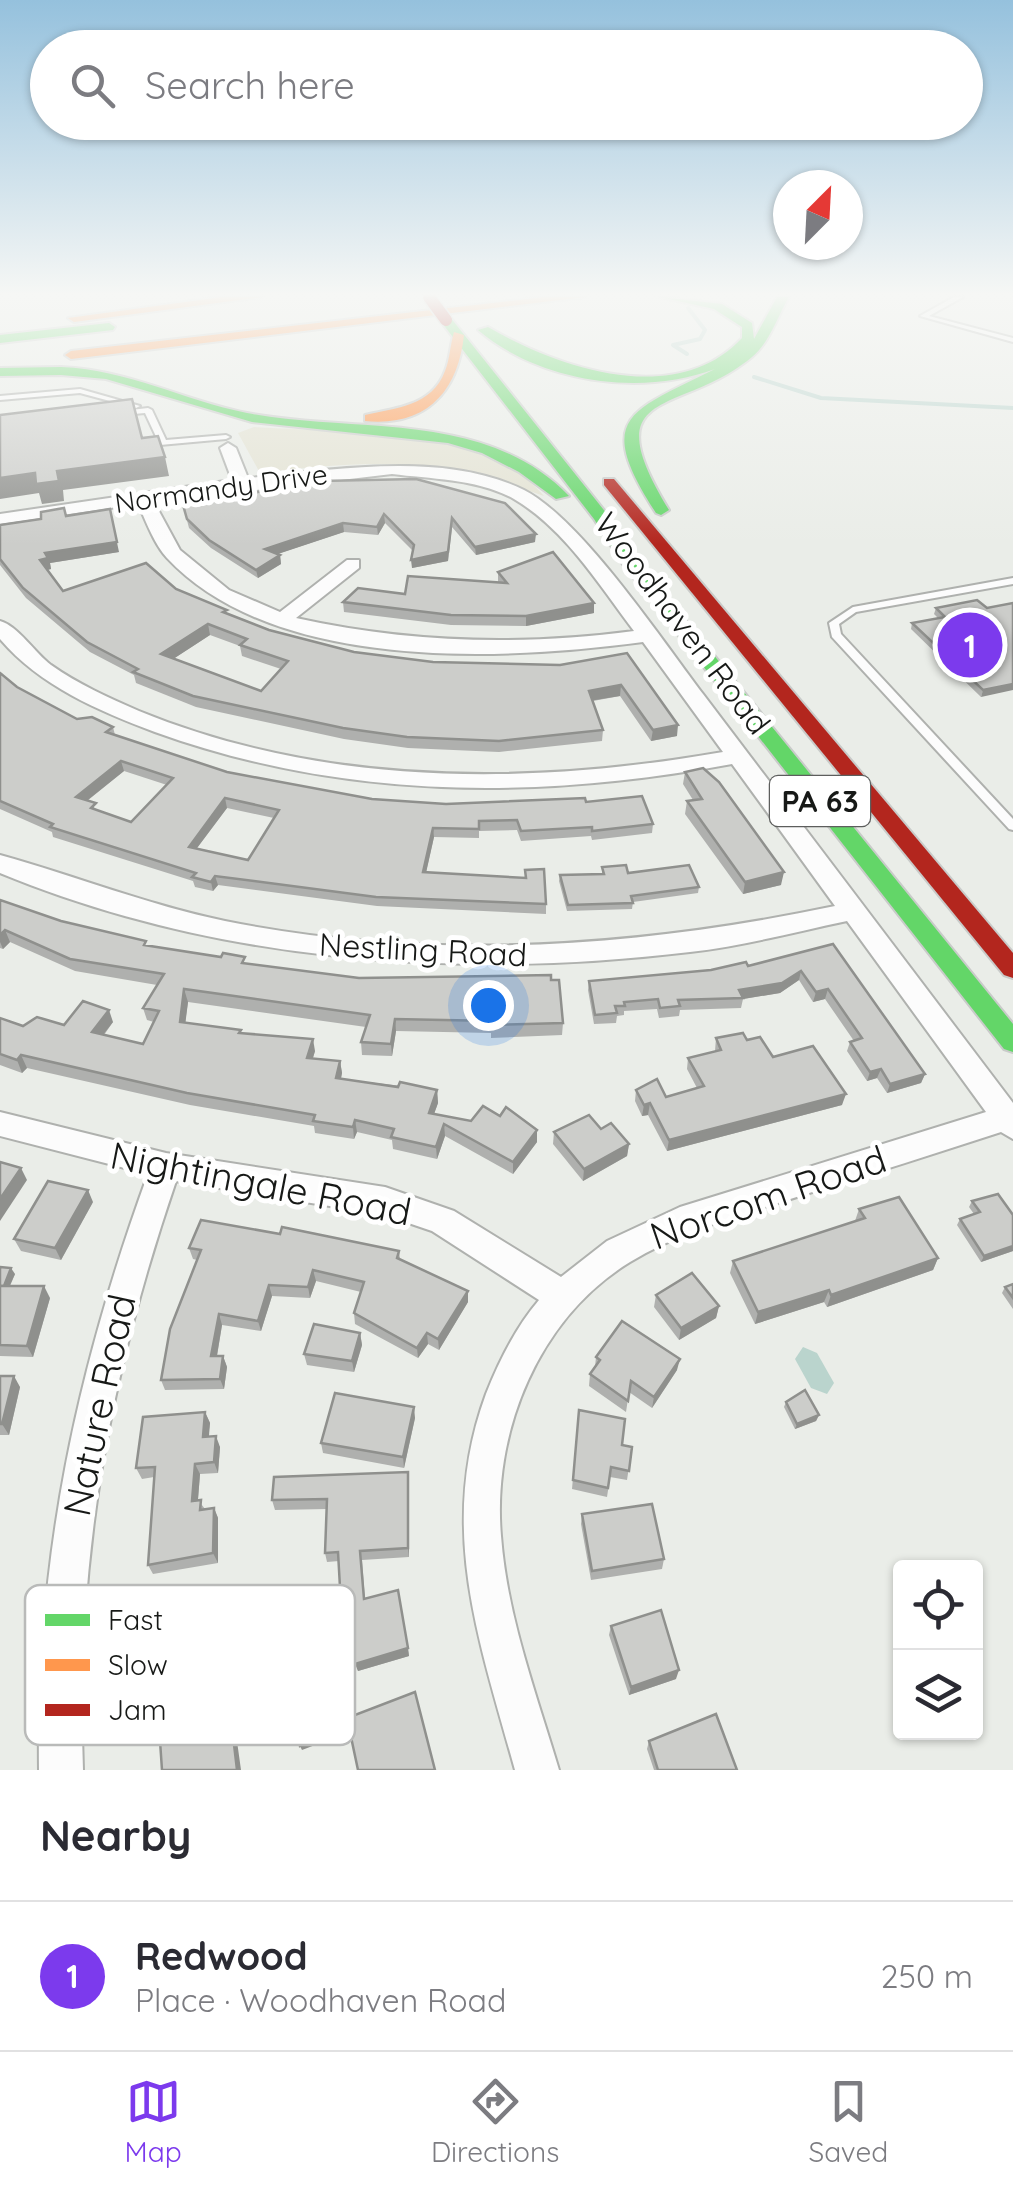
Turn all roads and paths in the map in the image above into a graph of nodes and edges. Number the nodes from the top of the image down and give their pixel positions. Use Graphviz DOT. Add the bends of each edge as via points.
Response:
graph roads {
  1 [pos="120,380"];
  2 [pos="210,380"];
  3 [pos="453,380"];
  4 [pos="508,380"];
  5 [pos="616,380"];
  6 [pos="652,380"];
  7 [pos="698,380"];
  8 [pos="0,398"];
  9 [pos="148,410"];
  10 [pos="116,414"];
  11 [pos="227,442"];
  12 [pos="596,467"];
  13 [pos="442,473"];
  14 [pos="242,484"];
  15 [pos="142,498"];
  16 [pos="0,519"];
  17 [pos="628,560"];
  18 [pos="353,564"];
  19 [pos="1013,581"];
  20 [pos="284,618"];
  21 [pos="0,627"];
  22 [pos="733,634"];
  23 [pos="648,635"];
  24 [pos="739,756"];
  25 [pos="1013,826"];
  26 [pos="0,863"];
  27 [pos="854,911"];
  28 [pos="1013,969"];
  29 [pos="1013,1042"];
  30 [pos="1010,1122"];
  31 [pos="0,1124"];
  32 [pos="166,1166"];
  33 [pos="562,1296"];
  34 [pos="67,1585"];
  35 [pos="60,1745"];
  36 [pos="61,1770"];
  37 [pos="537,1770"];
  1 -- 17 [label="highway, PA 63" via="250,418 471,442 529,465"];
  2 -- 3 [label="highway" via="216,400 258,413 335,420 394,414 432,400"];
  4 -- 17 [label="highway, Woodhaven Road"];
  5 -- 6 [label="highway"];
  7 -- 22 [label="highway" via="654,403 632,424 629,458 707,578"];
  8 -- 9 [label="lane" via="80,391"];
  9 -- 10 [label="lane"];
  9 -- 11 [label="lane" via="163,443"];
  11 -- 14 [label="street"];
  12 -- 22 [label="highway, Woodhaven Road / PA 63"];
  13 -- 14 [label="street, Normandy Drive" via="377,470"];
  13 -- 23 [label="street, Woodhaven Road" via="497,486 540,509"];
  14 -- 15 [label="street, Normandy Drive"];
  15 -- 16 [label="street, Normandy Drive"];
  15 -- 20 [label="street" via="169,550 199,578"];
  17 -- 29 [label="highway, Woodhaven Road / PA 63"];
  18 -- 20 [label="street"];
  19 -- 25 [label="lane" via="852,610 834,624 836,635"];
  20 -- 23 [label="street" via="351,637 459,650 534,650"];
  21 -- 24 [label="street" via="66,684 115,709 288,763 418,780 558,781"];
  22 -- 28 [label="highway, Woodhaven Road / PA 63"];
  23 -- 24 [label="street, Woodhaven Road"];
  24 -- 27 [label="street, Woodhaven Road"];
  26 -- 27 [label="street, Nestling Road" via="114,904 212,929 435,954 554,955 692,942"];
  27 -- 30 [label="street, Woodhaven Road"];
  30 -- 33 [label="street, Norcom Road" via="691,1217 642,1238"];
  31 -- 32 [label="street, Nightingale Road"];
  32 -- 33 [label="street, Nightingale Road" via="384,1200 443,1221"];
  32 -- 34 [label="street, Nature Road" via="124,1284 84,1436"];
  33 -- 37 [label="street, Norcom Road" via="489,1428 481,1532"];
  35 -- 36 [label="street, Nature Road"];
}
